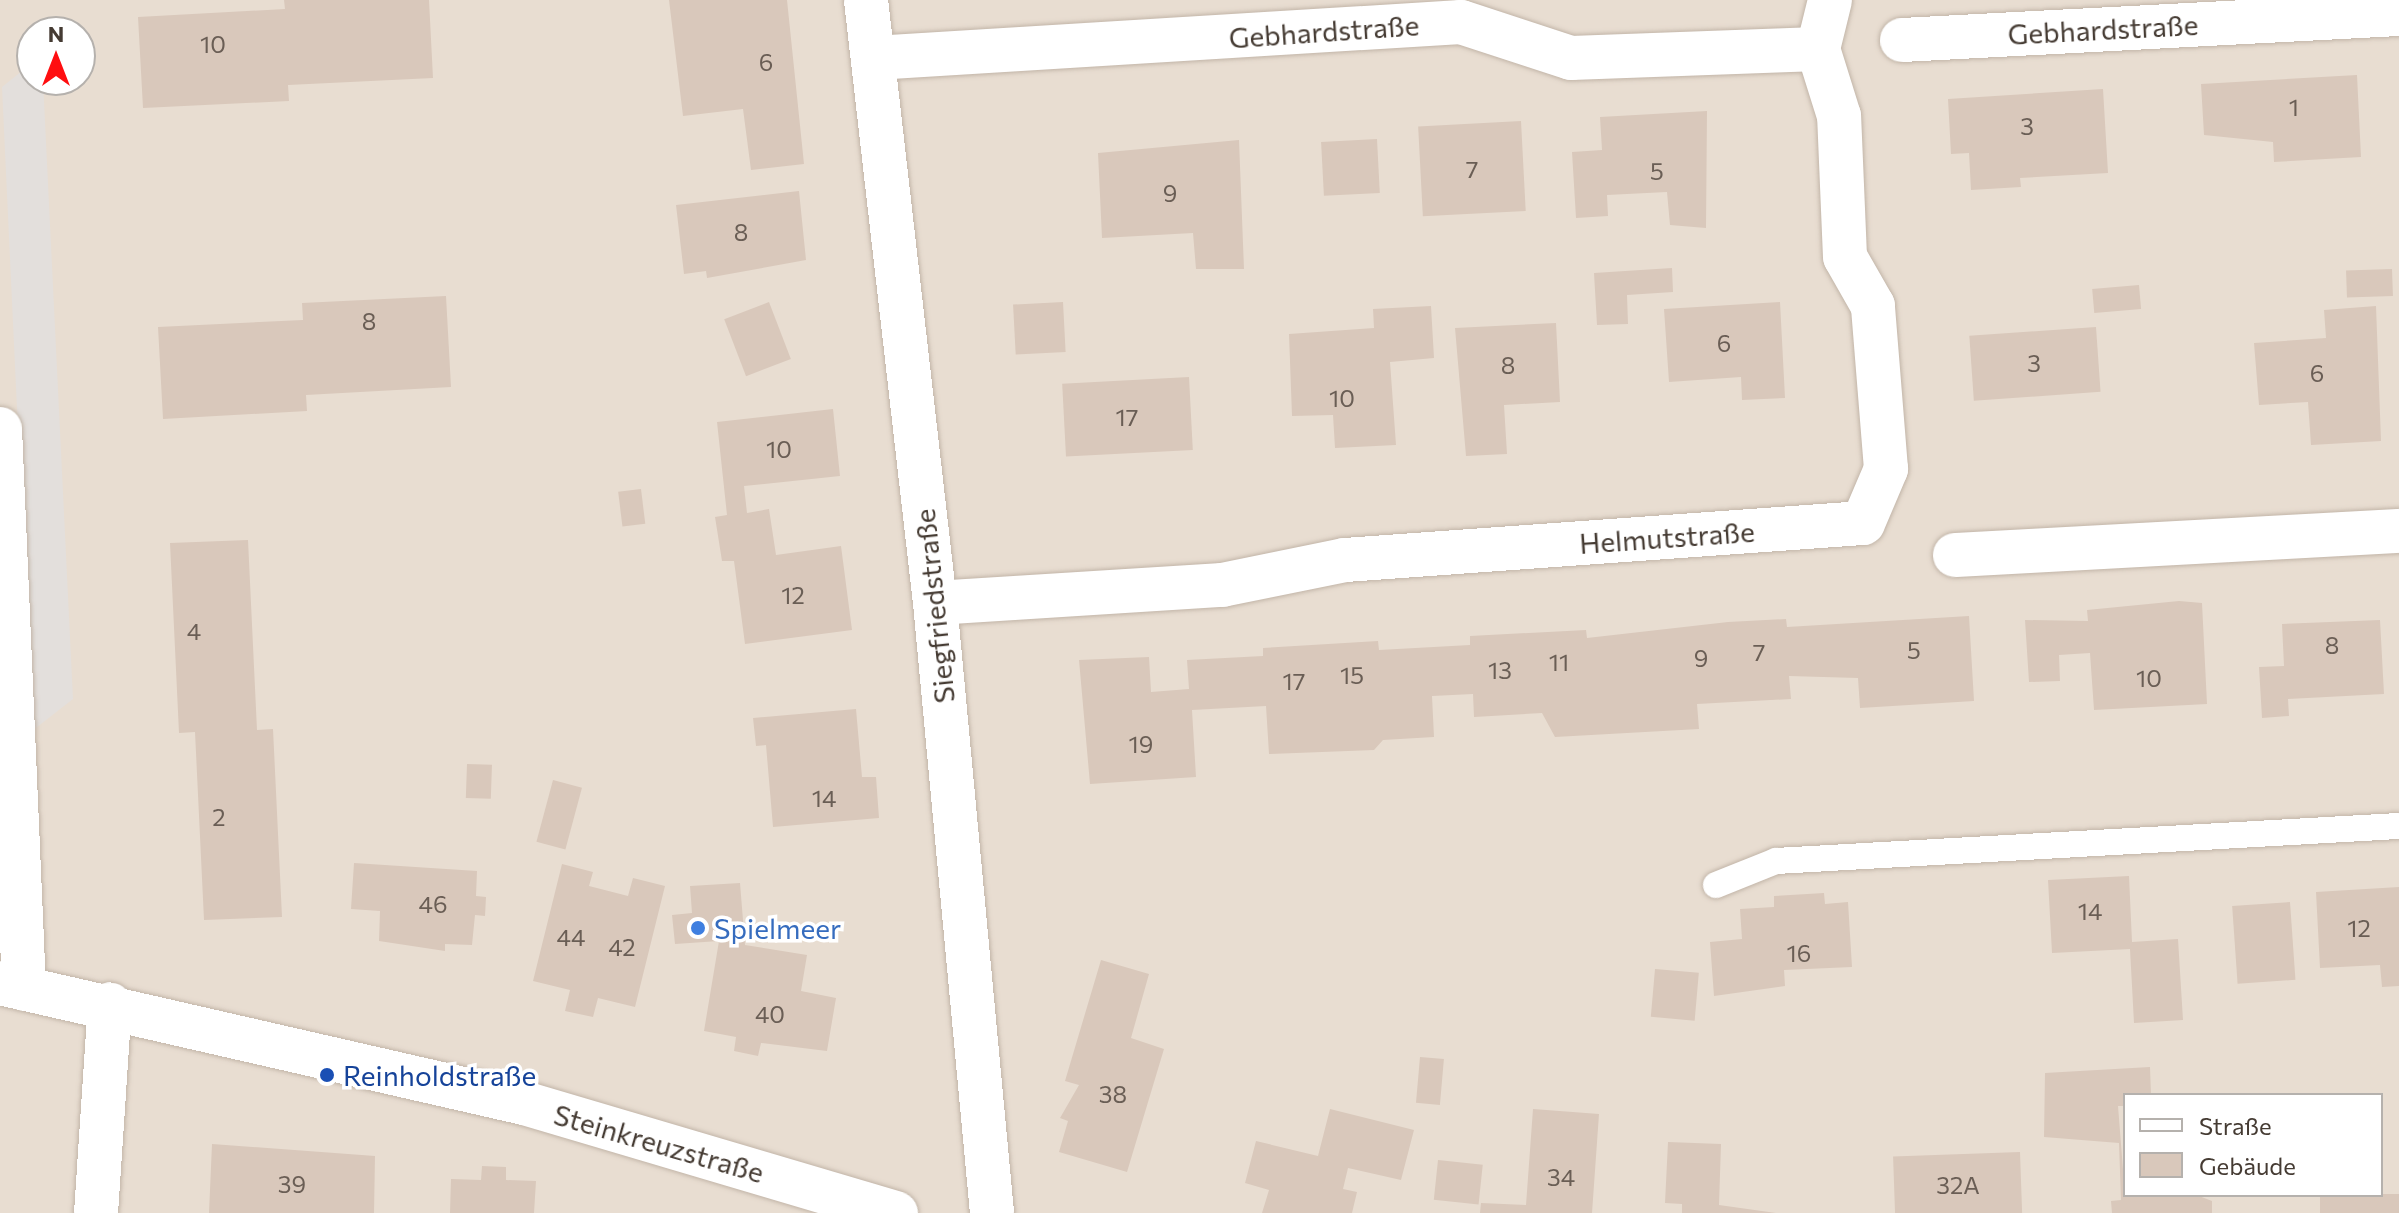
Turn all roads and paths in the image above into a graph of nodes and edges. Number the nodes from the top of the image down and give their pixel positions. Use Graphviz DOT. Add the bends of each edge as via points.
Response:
graph roads {
  1 [pos="866,0"];
  2 [pos="1830,0"];
  3 [pos="2399,14"];
  4 [pos="1902,40"];
  5 [pos="1818,49"];
  6 [pos="874,58"];
  7 [pos="0,429"];
  8 [pos="2399,531"];
  9 [pos="1955,555"];
  10 [pos="935,603"];
  11 [pos="2399,826"];
  12 [pos="1716,885"];
  13 [pos="12,986"];
  14 [pos="110,1004"];
  15 [pos="96,1213"];
  16 [pos="896,1213"];
  17 [pos="992,1213"];
  1 -- 6 [label="street, Siegfriedstraße"];
  2 -- 5 [label="street"];
  3 -- 4 [label="street, Gebhardstraße"];
  5 -- 6 [label="street, Gebhardstraße" via="1571,58 1461,22"];
  5 -- 10 [label="street, Helmutstraße" via="1839,116 1845,257 1873,306 1886,469 1863,523 1345,560 1222,585"];
  6 -- 10 [label="street, Siegfriedstraße"];
  7 -- 13 [label="street"];
  8 -- 9 [label="street"];
  10 -- 17 [label="street, Siegfriedstraße"];
  11 -- 12 [label="lane" via="1776,861"];
  13 -- 14 [label="street, Steinkreuzstraße"];
  14 -- 15 [label="street"];
  14 -- 16 [label="street, Steinkreuzstraße" via="524,1103"];
}
